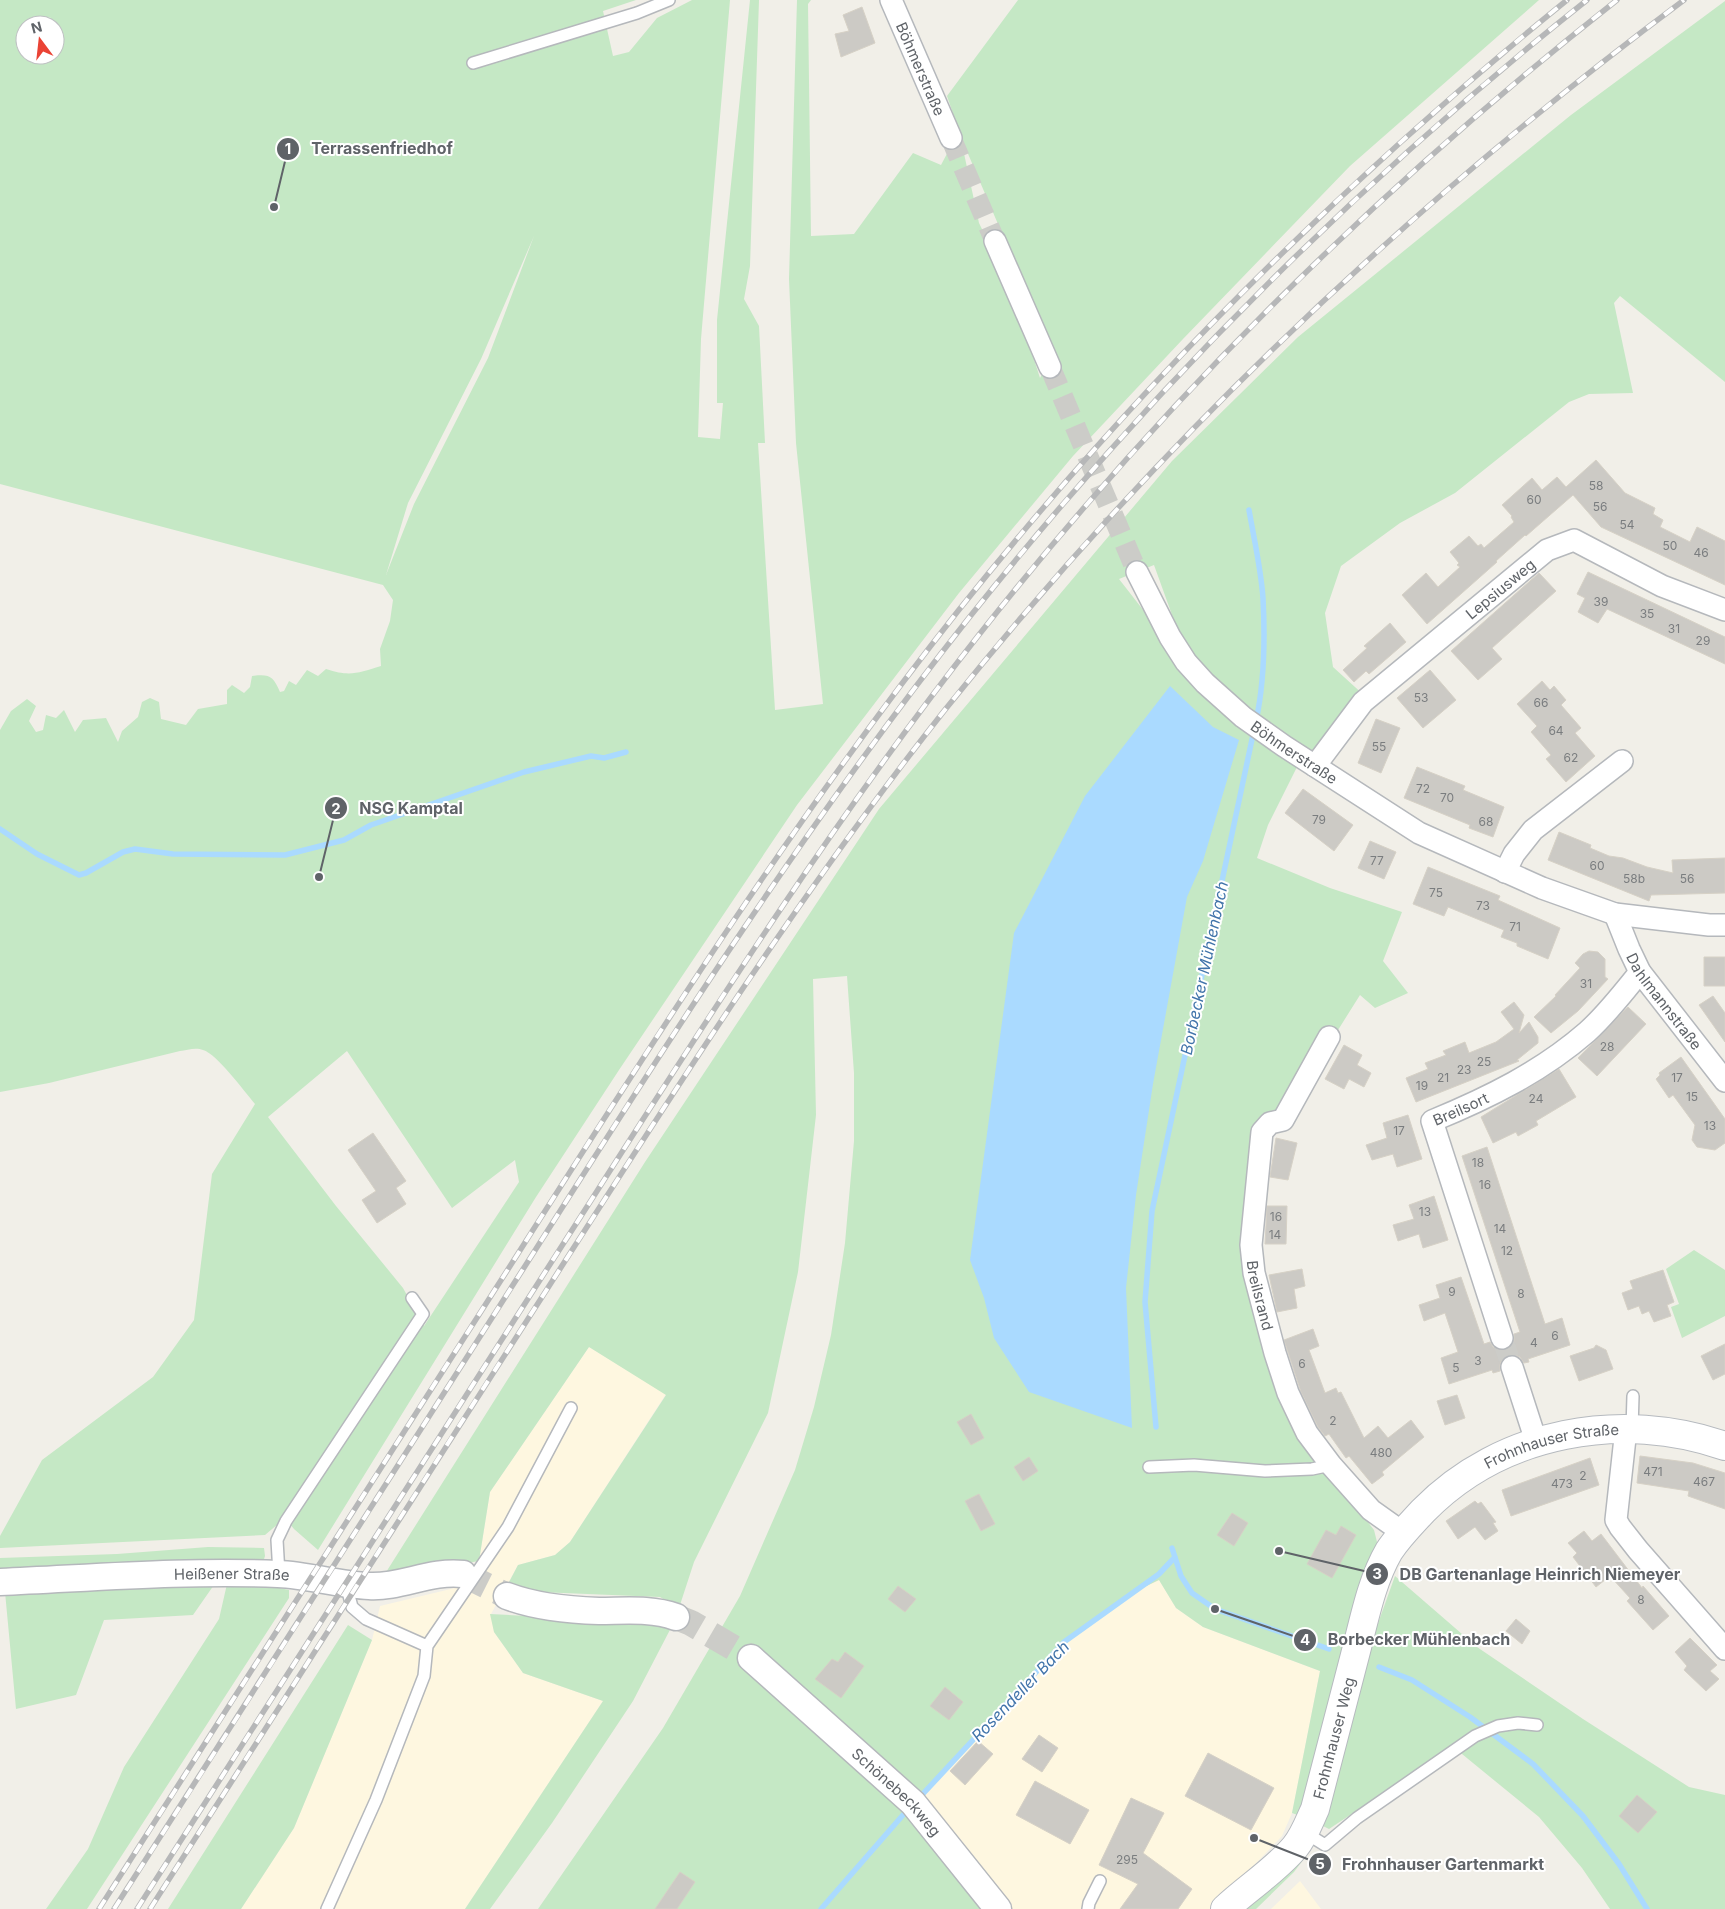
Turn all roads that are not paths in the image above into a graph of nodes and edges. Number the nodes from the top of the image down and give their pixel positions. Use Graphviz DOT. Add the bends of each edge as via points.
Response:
graph roads {
  1 [pos="669,0"];
  2 [pos="891,0"];
  3 [pos="473,63"];
  4 [pos="951,138"];
  5 [pos="995,241"];
  6 [pos="1050,366"];
  7 [pos="1137,572"];
  8 [pos="1725,610"];
  9 [pos="1622,762"];
  10 [pos="1315,766"];
  11 [pos="1505,872"];
  12 [pos="1615,914"];
  13 [pos="1725,925"];
  14 [pos="1640,972"];
  15 [pos="1329,1037"];
  16 [pos="1725,1081"];
  17 [pos="412,1298"];
  18 [pos="1502,1338"];
  19 [pos="1512,1367"];
  20 [pos="1634,1396"];
  21 [pos="571,1408"];
  22 [pos="1629,1429"];
  23 [pos="1536,1441"];
  24 [pos="1725,1446"];
  25 [pos="1331,1465"];
  26 [pos="1149,1467"];
  27 [pos="1402,1532"];
  28 [pos="279,1574"];
  29 [pos="463,1574"];
  30 [pos="0,1582"];
  31 [pos="346,1584"];
  32 [pos="507,1596"];
  33 [pos="676,1617"];
  34 [pos="427,1646"];
  35 [pos="1725,1649"];
  36 [pos="751,1658"];
  37 [pos="1537,1725"];
  38 [pos="1304,1832"];
  39 [pos="1100,1881"];
  40 [pos="327,1909"];
  41 [pos="998,1909"];
  42 [pos="1088,1909"];
  43 [pos="1225,1909"];
  1 -- 3 [label="lane" via="637,13"];
  2 -- 4 [label="street, Böhmerstraße"];
  5 -- 6 [label="street"];
  7 -- 10 [label="street, Böhmerstraße" via="1170,637 1205,683 1243,717"];
  8 -- 10 [label="street, Lepsiusweg" via="1662,586 1574,540 1565,543 1547,550 1363,702"];
  9 -- 11 [label="street" via="1533,830"];
  10 -- 11 [label="street, Böhmerstraße" via="1419,833"];
  11 -- 12 [label="street, Böhmerstraße"];
  12 -- 13 [label="street, Böhmerstraße"];
  12 -- 14 [label="street, Dahlmannstraße"];
  14 -- 16 [label="street, Dahlmannstraße"];
  14 -- 18 [label="street, Breilsort" via="1611,1008 1565,1050 1506,1088 1432,1121"];
  15 -- 25 [label="street, Breilsrand" via="1283,1120 1270,1123 1262,1132 1251,1245 1254,1273 1288,1393 1307,1433"];
  17 -- 28 [label="lane" via="423,1314 286,1521 277,1540"];
  19 -- 23 [label="street"];
  20 -- 22 [label="lane"];
  21 -- 34 [label="lane" via="508,1527"];
  22 -- 23 [label="main road, Frohnhauser Straße" via="1600,1429"];
  22 -- 24 [label="main road, Frohnhauser Straße" via="1690,1436"];
  22 -- 35 [label="street" via="1616,1520 1638,1550"];
  23 -- 27 [label="main road, Frohnhauser Straße" via="1498,1456 1463,1477"];
  25 -- 26 [label="lane" via="1265,1471 1194,1465"];
  25 -- 27 [label="street, Breilsrand" via="1371,1510"];
  27 -- 38 [label="main road, Frohnhauser Weg" via="1389,1552 1371,1593 1315,1809"];
  28 -- 30 [label="street, Heißener Straße" via="170,1574"];
  28 -- 31 [label="street, Heißener Straße"];
  29 -- 31 [label="street, Heißener Straße" via="438,1575 380,1586"];
  31 -- 34 [label="lane" via="352,1607 366,1619"];
  32 -- 33 [label="street" via="542,1606 597,1611 650,1610"];
  34 -- 40 [label="lane" via="424,1676 376,1800"];
  36 -- 41 [label="street, Schönebeckweg" via="913,1803"];
  37 -- 38 [label="lane" via="1498,1726 1475,1736 1325,1844"];
  38 -- 43 [label="main road, Frohnhauser Weg" via="1296,1846 1278,1864"];
  39 -- 42 [label="lane"];
}
